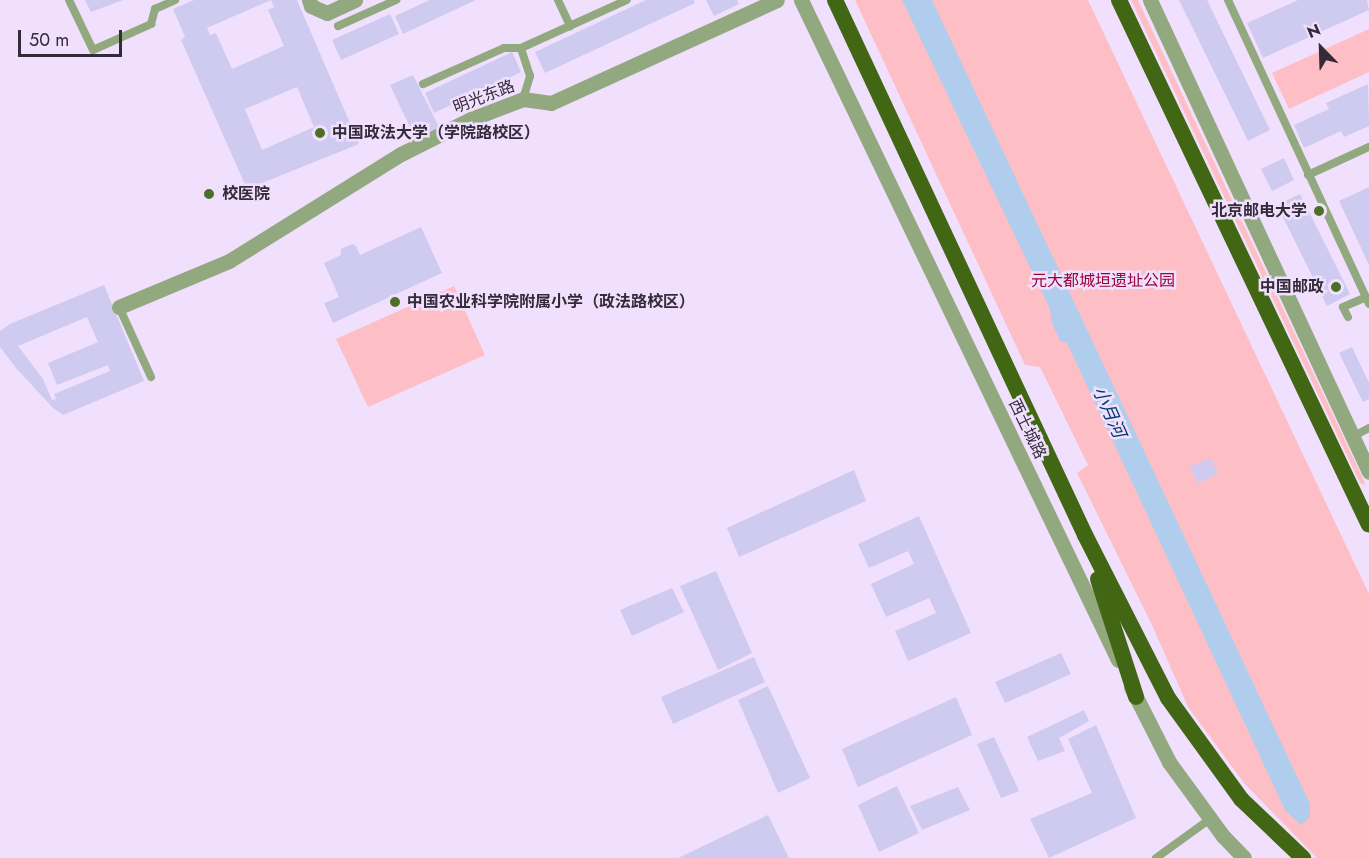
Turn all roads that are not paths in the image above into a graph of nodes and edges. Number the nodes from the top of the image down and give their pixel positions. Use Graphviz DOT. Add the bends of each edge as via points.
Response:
graph roads {
  1 [pos="69,0"];
  2 [pos="175,0"];
  3 [pos="309,0"];
  4 [pos="355,0"];
  5 [pos="396,0"];
  6 [pos="558,0"];
  7 [pos="627,0"];
  8 [pos="777,0"];
  9 [pos="801,0"];
  10 [pos="835,0"];
  11 [pos="1119,0"];
  12 [pos="1150,0"];
  13 [pos="1228,0"];
  14 [pos="338,26"];
  15 [pos="570,26"];
  16 [pos="521,48"];
  17 [pos="423,84"];
  18 [pos="523,99"];
  19 [pos="1369,147"];
  20 [pos="1308,176"];
  21 [pos="1367,296"];
  22 [pos="119,307"];
  23 [pos="1348,317"];
  24 [pos="151,377"];
  25 [pos="1320,419"];
  26 [pos="1369,428"];
  27 [pos="1354,436"];
  28 [pos="1369,472"];
  29 [pos="1369,510"];
  30 [pos="1369,525"];
  31 [pos="1085,535"];
  32 [pos="1136,698"];
  33 [pos="1210,819"];
  34 [pos="1223,836"];
  35 [pos="1156,858"];
  36 [pos="1233,858"];
  37 [pos="1244,858"];
  38 [pos="1303,858"];
  1 -- 2 [label="lane" via="93,50 151,24 154,9"];
  3 -- 4 [label="street" via="311,6 327,13"];
  5 -- 14 [label="lane"];
  6 -- 15 [label="lane"];
  7 -- 15 [label="lane"];
  8 -- 18 [label="street, 明光东路" via="551,103"];
  9 -- 32 [label="street, 西土城路"];
  10 -- 31 [label="highway"];
  11 -- 25 [label="highway"];
  12 -- 27 [label="street"];
  13 -- 20 [label="lane"];
  15 -- 16 [label="lane"];
  16 -- 17 [label="lane" via="504,48"];
  16 -- 18 [label="lane" via="530,76"];
  18 -- 22 [label="street, 明光东路" via="471,119 401,154 229,261"];
  19 -- 20 [label="lane"];
  20 -- 21 [label="lane"];
  21 -- 23 [label="lane" via="1343,307"];
  22 -- 24 [label="lane"];
  25 -- 29 [label="highway"];
  25 -- 30 [label="highway"];
  26 -- 27 [label="lane"];
  27 -- 28 [label="street"];
  31 -- 32 [label="highway"];
  31 -- 38 [label="highway" via="1168,698 1241,799"];
  32 -- 33 [label="street, 西土城路" via="1169,762"];
  33 -- 34 [label="street, 西土城路"];
  33 -- 35 [label="lane"];
  34 -- 36 [label="street"];
  34 -- 37 [label="street, 西土城路"];
}
